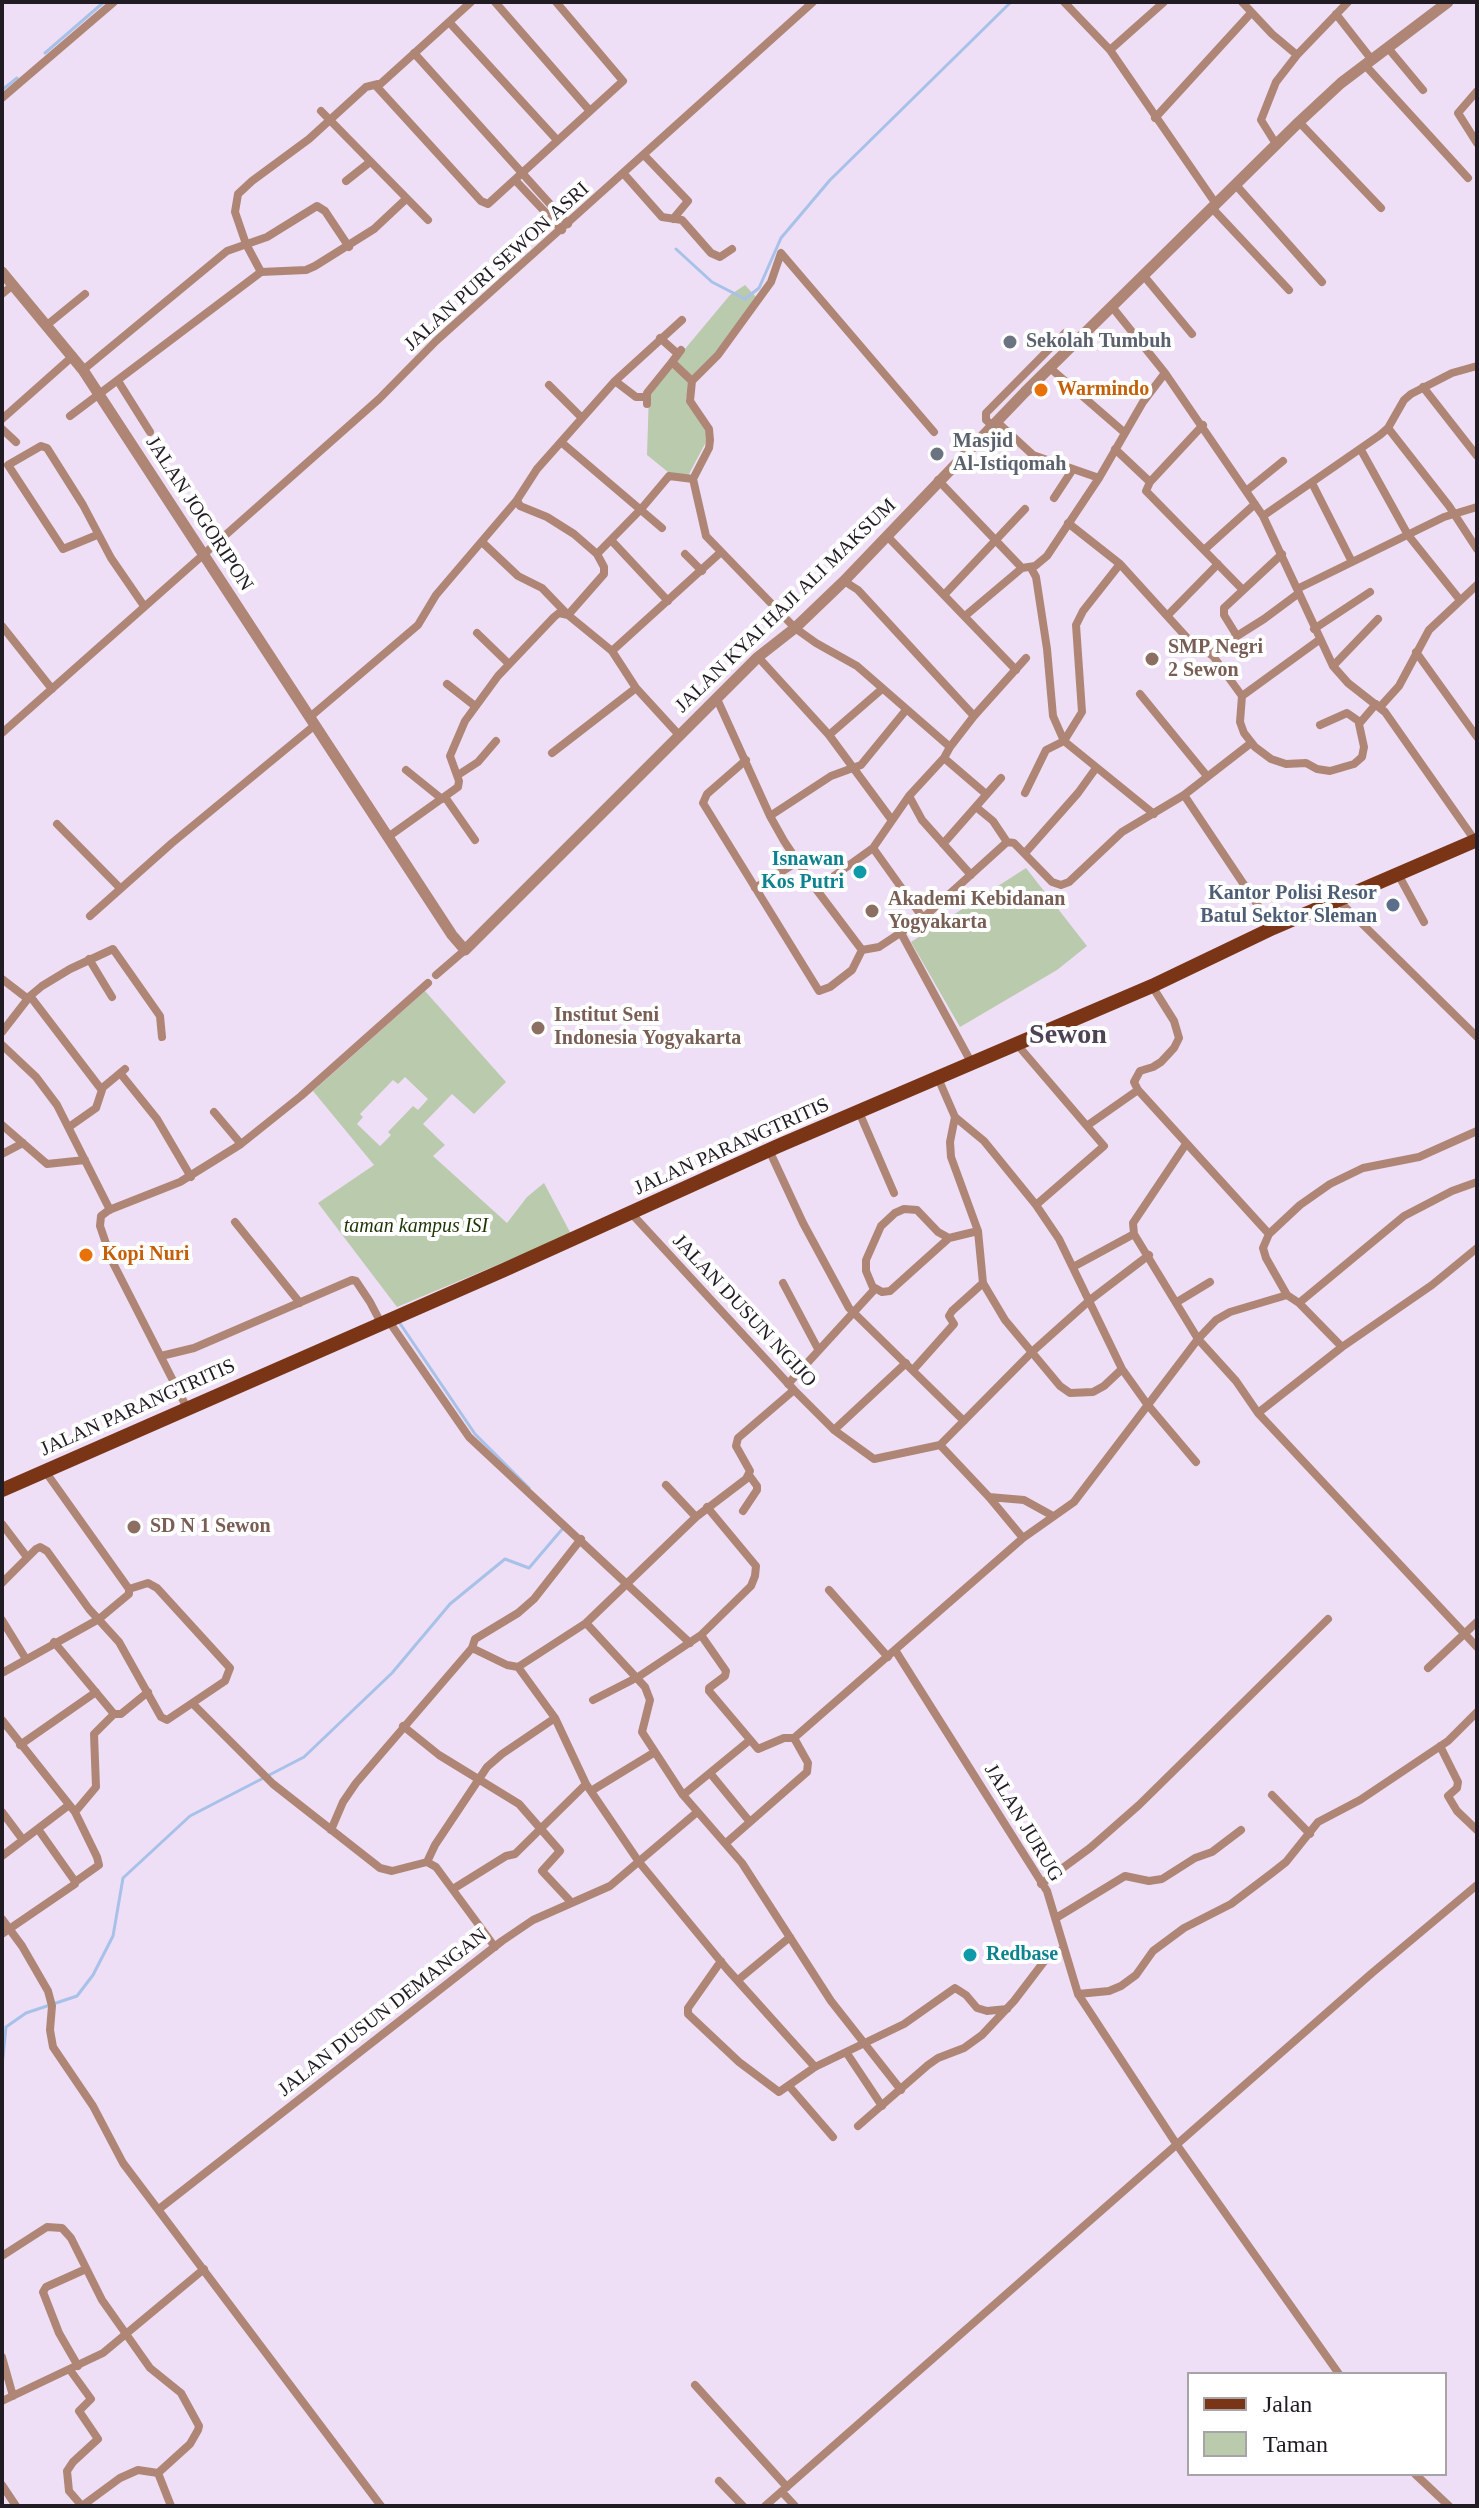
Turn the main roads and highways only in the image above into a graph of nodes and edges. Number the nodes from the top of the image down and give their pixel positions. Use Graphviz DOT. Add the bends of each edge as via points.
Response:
graph roads {
  1 [pos="1476,841"];
  2 [pos="2,1490"];
  1 -- 2 [label="main road, JALAN PARANGTRITIS"];
}
